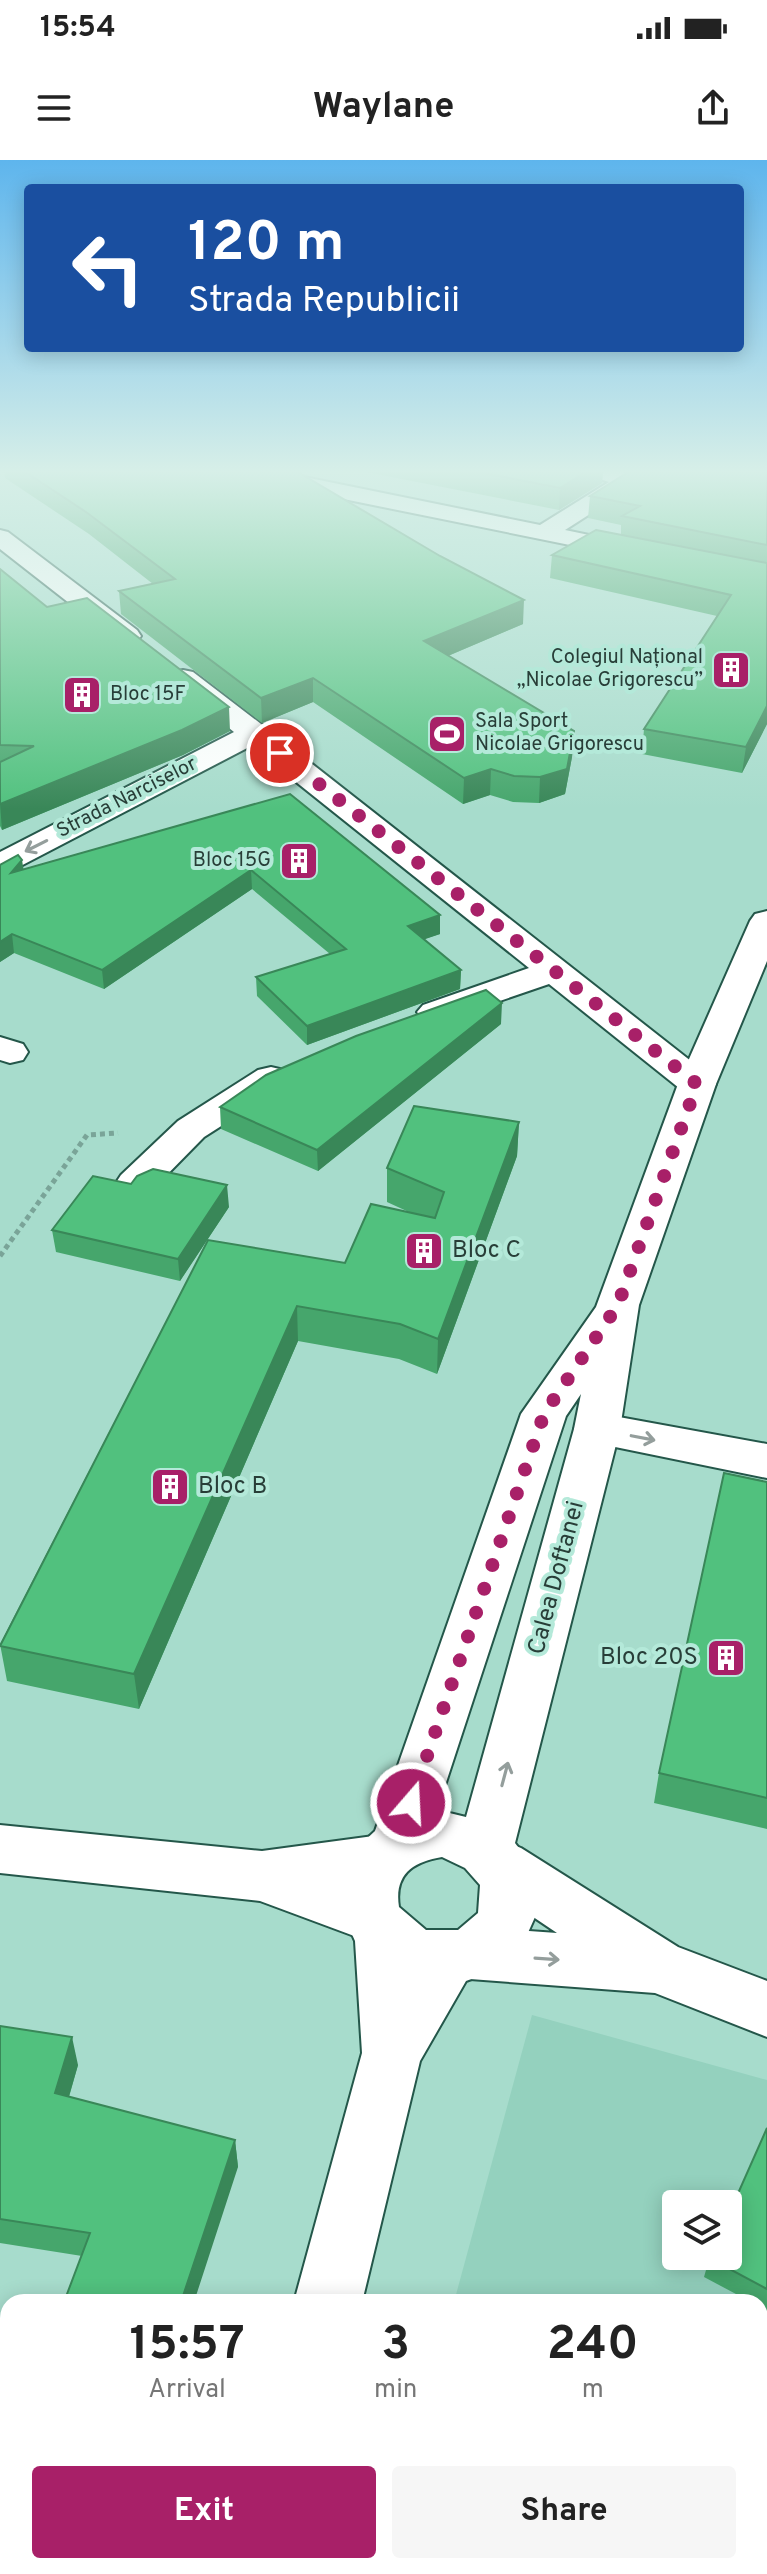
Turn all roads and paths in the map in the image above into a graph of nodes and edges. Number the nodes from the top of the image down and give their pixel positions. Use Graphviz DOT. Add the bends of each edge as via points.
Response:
graph roads {
  1 [pos="61,584"];
  2 [pos="255,733"];
  3 [pos="0,864"];
  4 [pos="767,921"];
  5 [pos="556,970"];
  6 [pos="409,1022"];
  7 [pos="306,1061"];
  8 [pos="697,1084"];
  9 [pos="87,1135"];
  10 [pos="135,1184"];
  11 [pos="0,1256"];
  12 [pos="618,1305"];
  13 [pos="597,1429"];
  14 [pos="767,1461"];
  15 [pos="0,1849"];
  16 [pos="389,1852"];
  17 [pos="493,1857"];
  18 [pos="262,1876"];
  19 [pos="378,1926"];
  20 [pos="458,1956"];
  21 [pos="657,1966"];
  22 [pos="767,2009"];
  23 [pos="392,2053"];
  24 [pos="330,2294"];
  1 -- 2 [label="street"];
  2 -- 3 [label="street, Strada Narciselor, one-way"];
  2 -- 5 [label="street"];
  4 -- 8 [label="street, Calea Doftanei"];
  5 -- 6 [label="street"];
  5 -- 8 [label="street"];
  7 -- 10 [label="street" via="253,1086 191,1129"];
  8 -- 12 [label="street, Calea Doftanei"];
  9 -- 11 [label="path"];
  12 -- 13 [label="street, Calea Doftanei"];
  12 -- 16 [label="street, Calea Doftanei" via="544,1414"];
  13 -- 14 [label="street, one-way"];
  17 -- 13 [label="street, Calea Doftanei, one-way"];
  15 -- 18 [label="street"];
  16 -- 17 [label="street" via="419,1836 442,1833 465,1838"];
  16 -- 18 [label="street"];
  16 -- 19 [label="street" via="371,1877 368,1897"];
  17 -- 20 [label="street" via="509,1885 503,1925 490,1942"];
  17 -- 21 [label="street"];
  18 -- 19 [label="street"];
  19 -- 20 [label="street" via="402,1949 423,1957"];
  19 -- 23 [label="street"];
  20 -- 21 [label="street, one-way"];
  20 -- 23 [label="street"];
  21 -- 22 [label="street"];
  23 -- 24 [label="street"];
}
